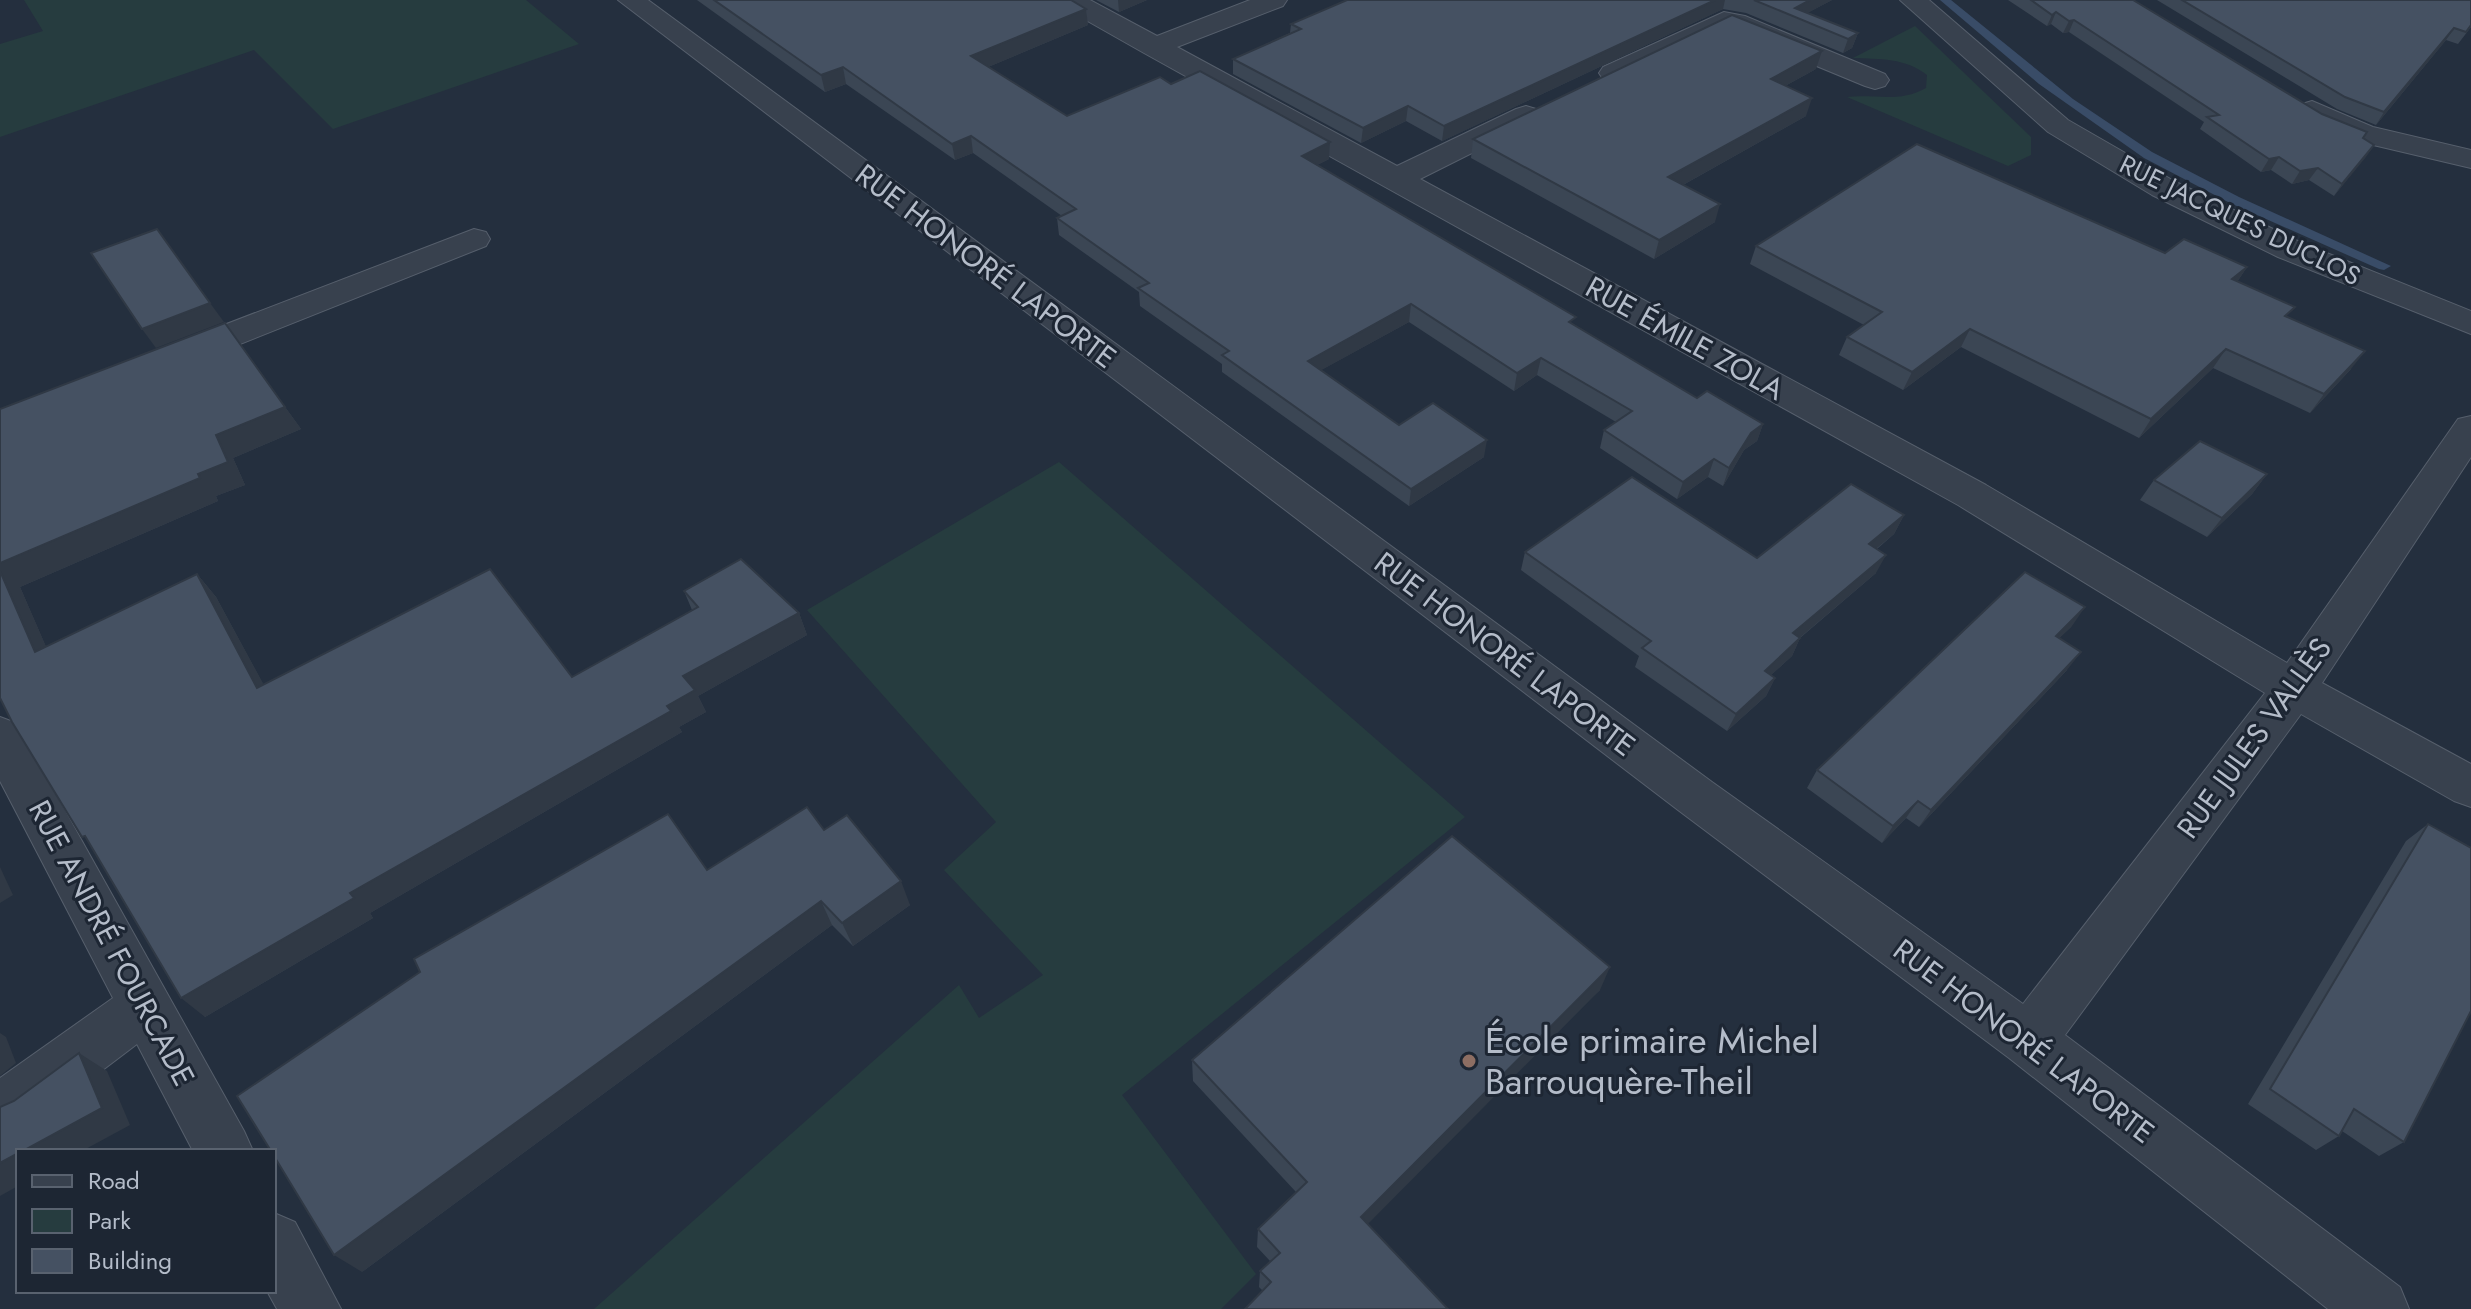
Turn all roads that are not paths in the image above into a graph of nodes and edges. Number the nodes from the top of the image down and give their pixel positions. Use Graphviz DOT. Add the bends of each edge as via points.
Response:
graph roads {
  1 [pos="631,0"];
  2 [pos="1070,0"];
  3 [pos="1274,0"];
  4 [pos="1913,0"];
  5 [pos="1154,47"];
  6 [pos="1875,80"];
  7 [pos="1588,85"];
  8 [pos="2285,94"];
  9 [pos="1546,105"];
  10 [pos="2471,159"];
  11 [pos="1395,179"];
  12 [pos="474,239"];
  13 [pos="2471,323"];
  14 [pos="148,368"];
  15 [pos="2471,428"];
  16 [pos="2294,689"];
  17 [pos="0,736"];
  18 [pos="2471,787"];
  19 [pos="146,1006"];
  20 [pos="2028,1040"];
  21 [pos="0,1106"];
  22 [pos="223,1149"];
  23 [pos="276,1247"];
  24 [pos="310,1309"];
  25 [pos="2378,1309"];
  1 -- 20 [label="street, RUE HONORÉ LAPORTE"];
  2 -- 5 [label="street, RUE ÉMILE ZOLA"];
  3 -- 5 [label="street"];
  4 -- 13 [label="street, RUE JACQUES DUCLOS" via="2058,126 2163,188 2290,250"];
  5 -- 11 [label="street, RUE ÉMILE ZOLA"];
  6 -- 7 [label="street" via="1724,20"];
  8 -- 10 [label="street" via="2363,134"];
  9 -- 11 [label="street"];
  11 -- 16 [label="street, RUE ÉMILE ZOLA" via="1972,495"];
  12 -- 14 [label="street"];
  15 -- 16 [label="street, RUE JULES VALLÈS"];
  16 -- 18 [label="street, RUE ÉMILE ZOLA"];
  16 -- 20 [label="street, RUE JULES VALLÈS"];
  17 -- 19 [label="street, RUE ANDRÉ FOURCADE"];
  19 -- 21 [label="street" via="22,1097"];
  19 -- 22 [label="street, RUE ANDRÉ FOURCADE"];
  20 -- 25 [label="street, RUE HONORÉ LAPORTE"];
  23 -- 24 [label="street"];
}
